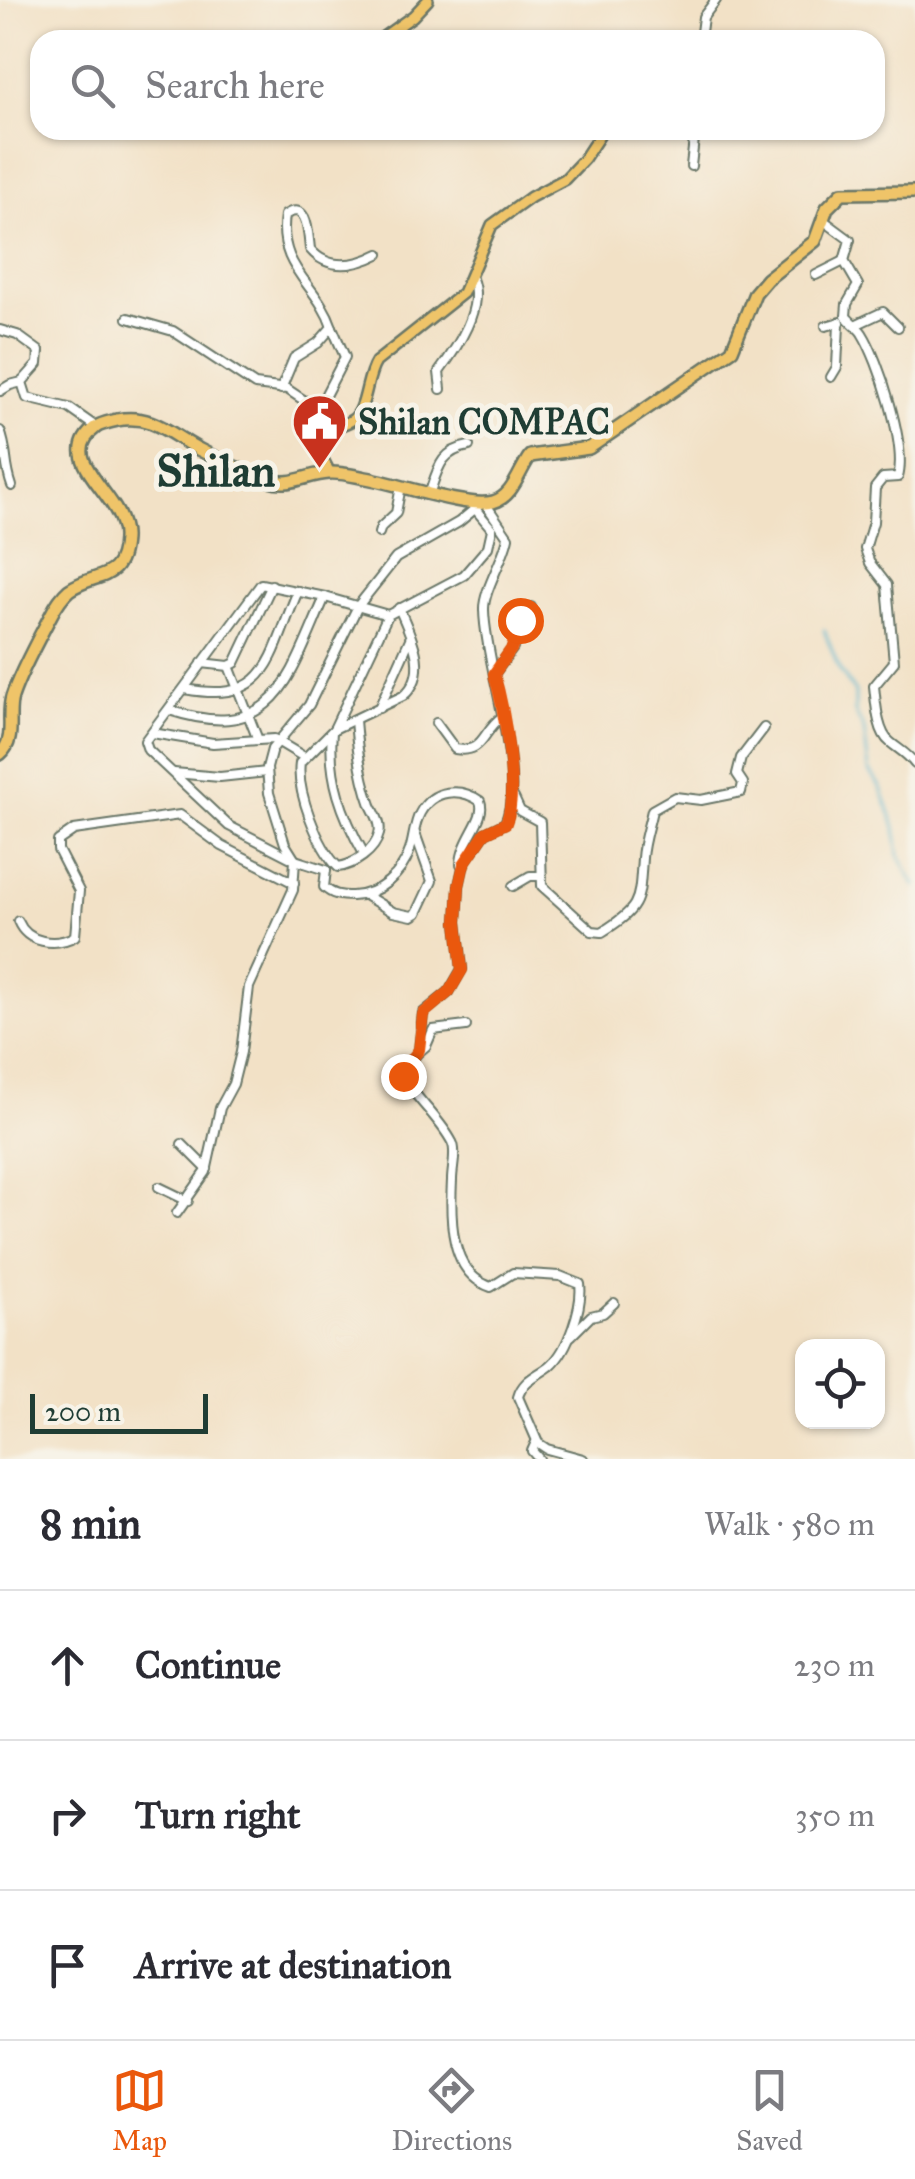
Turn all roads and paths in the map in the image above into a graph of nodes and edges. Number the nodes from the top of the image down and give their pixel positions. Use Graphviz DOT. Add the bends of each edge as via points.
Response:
graph roads {
  1 [pos="428,0"];
  2 [pos="716,0"];
  3 [pos="393,30"];
  4 [pos="701,30"];
  5 [pos="596,140"];
  6 [pos="694,140"];
  7 [pos="691,166"];
  8 [pos="915,192"];
  9 [pos="823,220"];
  10 [pos="380,254"];
  11 [pos="844,261"];
  12 [pos="816,275"];
  13 [pos="471,277"];
  14 [pos="128,318"];
  15 [pos="843,320"];
  16 [pos="855,325"];
  17 [pos="826,326"];
  18 [pos="332,327"];
  19 [pos="898,327"];
  20 [pos="0,330"];
  21 [pos="831,377"];
  22 [pos="22,382"];
  23 [pos="280,389"];
  24 [pos="441,389"];
  25 [pos="0,392"];
  26 [pos="317,411"];
  27 [pos="96,427"];
  28 [pos="0,430"];
  29 [pos="314,442"];
  30 [pos="469,446"];
  31 [pos="330,473"];
  32 [pos="12,486"];
  33 [pos="401,486"];
  34 [pos="430,492"];
  35 [pos="481,506"];
  36 [pos="379,533"];
  37 [pos="272,585"];
  38 [pos="298,591"];
  39 [pos="326,598"];
  40 [pos="358,606"];
  41 [pos="531,607"];
  42 [pos="399,608"];
  43 [pos="388,616"];
  44 [pos="410,639"];
  45 [pos="202,662"];
  46 [pos="229,666"];
  47 [pos="494,674"];
  48 [pos="185,689"];
  49 [pos="238,691"];
  50 [pos="379,708"];
  51 [pos="168,710"];
  52 [pos="248,716"];
  53 [pos="502,717"];
  54 [pos="355,720"];
  55 [pos="436,723"];
  56 [pos="764,728"];
  57 [pos="333,731"];
  58 [pos="152,732"];
  59 [pos="276,739"];
  60 [pos="258,740"];
  61 [pos="0,754"];
  62 [pos="304,757"];
  63 [pos="915,764"];
  64 [pos="267,772"];
  65 [pos="174,773"];
  66 [pos="512,788"];
  67 [pos="414,832"];
  68 [pos="364,854"];
  69 [pos="295,860"];
  70 [pos="335,866"];
  71 [pos="326,870"];
  72 [pos="462,870"];
  73 [pos="540,876"];
  74 [pos="294,882"];
  75 [pos="512,886"];
  76 [pos="365,894"];
  77 [pos="18,921"];
  78 [pos="466,1026"];
  79 [pos="418,1052"];
  80 [pos="182,1144"];
  81 [pos="207,1170"];
  82 [pos="160,1187"];
  83 [pos="188,1201"];
  84 [pos="178,1213"];
  85 [pos="614,1303"];
  86 [pos="570,1337"];
  87 [pos="536,1441"];
  88 [pos="538,1459"];
  89 [pos="583,1459"];
  1 -- 3 [label="main road"];
  2 -- 4 [label="street"];
  5 -- 13 [label="main road" via="568,177 496,219"];
  6 -- 7 [label="street"];
  8 -- 9 [label="highway" via="842,193"];
  9 -- 11 [label="street" via="850,240"];
  9 -- 35 [label="highway" via="810,246 754,293 732,350 589,448 530,456 505,496"];
  10 -- 18 [label="street" via="357,264 327,262 310,249 306,218 299,211 285,215 293,267"];
  11 -- 12 [label="street"];
  11 -- 15 [label="street" via="858,283"];
  13 -- 24 [label="street" via="467,332 439,372"];
  13 -- 29 [label="main road" via="463,293 376,362 358,415 316,433"];
  14 -- 23 [label="street" via="173,331 262,388"];
  15 -- 16 [label="street"];
  15 -- 17 [label="street"];
  15 -- 21 [label="street"];
  16 -- 19 [label="street" via="885,312"];
  16 -- 63 [label="street" via="889,397 900,446 898,477 883,478 875,488 865,549 888,584 894,662 876,680 875,695 884,737"];
  18 -- 23 [label="street" via="294,358"];
  18 -- 26 [label="street" via="345,357"];
  20 -- 22 [label="street" via="39,350 38,364"];
  22 -- 25 [label="street"];
  22 -- 27 [label="street" via="30,400 69,408"];
  23 -- 26 [label="street"];
  26 -- 29 [label="street" via="310,431"];
  27 -- 31 [label="highway" via="125,418 150,420 275,482"];
  27 -- 61 [label="highway" via="82,458 123,520 121,560 58,602 12,697 10,738"];
  28 -- 32 [label="street"];
  29 -- 31 [label="main road"];
  30 -- 34 [label="street" via="442,458"];
  31 -- 33 [label="highway"];
  33 -- 34 [label="highway"];
  33 -- 36 [label="street" via="396,513"];
  34 -- 35 [label="highway"];
  35 -- 40 [label="street" via="398,556"];
  35 -- 42 [label="street" via="492,530 482,556 456,581"];
  35 -- 47 [label="street" via="508,537 484,604"];
  37 -- 38 [label="street"];
  37 -- 45 [label="street" via="254,591"];
  37 -- 46 [label="street"];
  38 -- 39 [label="street"];
  38 -- 49 [label="street" via="264,669"];
  39 -- 40 [label="street"];
  39 -- 52 [label="street" via="278,696"];
  40 -- 43 [label="street"];
  40 -- 59 [label="street" via="308,706"];
  41 -- 47 [label="street"];
  42 -- 43 [label="street"];
  42 -- 44 [label="street"];
  43 -- 57 [label="street"];
  44 -- 50 [label="street"];
  44 -- 50 [label="street" via="416,681"];
  45 -- 46 [label="street"];
  45 -- 48 [label="street"];
  46 -- 49 [label="street"];
  47 -- 53 [label="street"];
  48 -- 49 [label="street"];
  48 -- 51 [label="street"];
  49 -- 52 [label="street"];
  50 -- 54 [label="street"];
  51 -- 52 [label="street" via="216,719"];
  51 -- 58 [label="street"];
  52 -- 60 [label="street"];
  53 -- 55 [label="street" via="472,750 455,749"];
  53 -- 66 [label="street"];
  54 -- 57 [label="street"];
  54 -- 68 [label="street" via="363,779 380,829"];
  56 -- 73 [label="street" via="738,764 740,792 676,798 652,810 640,898 604,931 592,931 546,891"];
  57 -- 62 [label="street"];
  57 -- 68 [label="street" via="334,787"];
  58 -- 60 [label="street" via="213,743"];
  58 -- 65 [label="street" via="145,746"];
  59 -- 60 [label="street"];
  59 -- 62 [label="street"];
  59 -- 64 [label="street"];
  62 -- 70 [label="street" via="298,769 304,795"];
  64 -- 65 [label="street"];
  64 -- 69 [label="street" via="274,811"];
  65 -- 69 [label="street" via="226,823"];
  66 -- 72 [label="street" via="506,823 485,833"];
  66 -- 73 [label="street" via="518,809 540,822"];
  67 -- 72 [label="street" via="424,808 439,795 460,792 480,801 482,816 467,836"];
  67 -- 76 [label="street" via="410,852 392,878"];
  67 -- 76 [label="street" via="432,879 417,912 397,914"];
  68 -- 70 [label="street"];
  69 -- 71 [label="street"];
  69 -- 74 [label="street"];
  70 -- 71 [label="street"];
  71 -- 76 [label="street" via="328,892"];
  72 -- 79 [label="street" via="462,970 423,1014"];
  73 -- 75 [label="street"];
  74 -- 77 [label="street" via="222,846 187,817 142,818 74,830 58,841 79,891 75,936 63,942 33,938"];
  74 -- 81 [label="street" via="249,987 241,1052"];
  78 -- 79 [label="street" via="434,1030"];
  79 -- 86 [label="street" via="402,1075 454,1144 462,1267 491,1287 513,1274 576,1280 582,1289"];
  80 -- 81 [label="street"];
  81 -- 83 [label="street"];
  82 -- 83 [label="street"];
  83 -- 84 [label="street"];
  85 -- 86 [label="street"];
  86 -- 87 [label="street" via="549,1367 519,1391"];
  87 -- 88 [label="street" via="532,1452"];
  87 -- 89 [label="street"];
}
